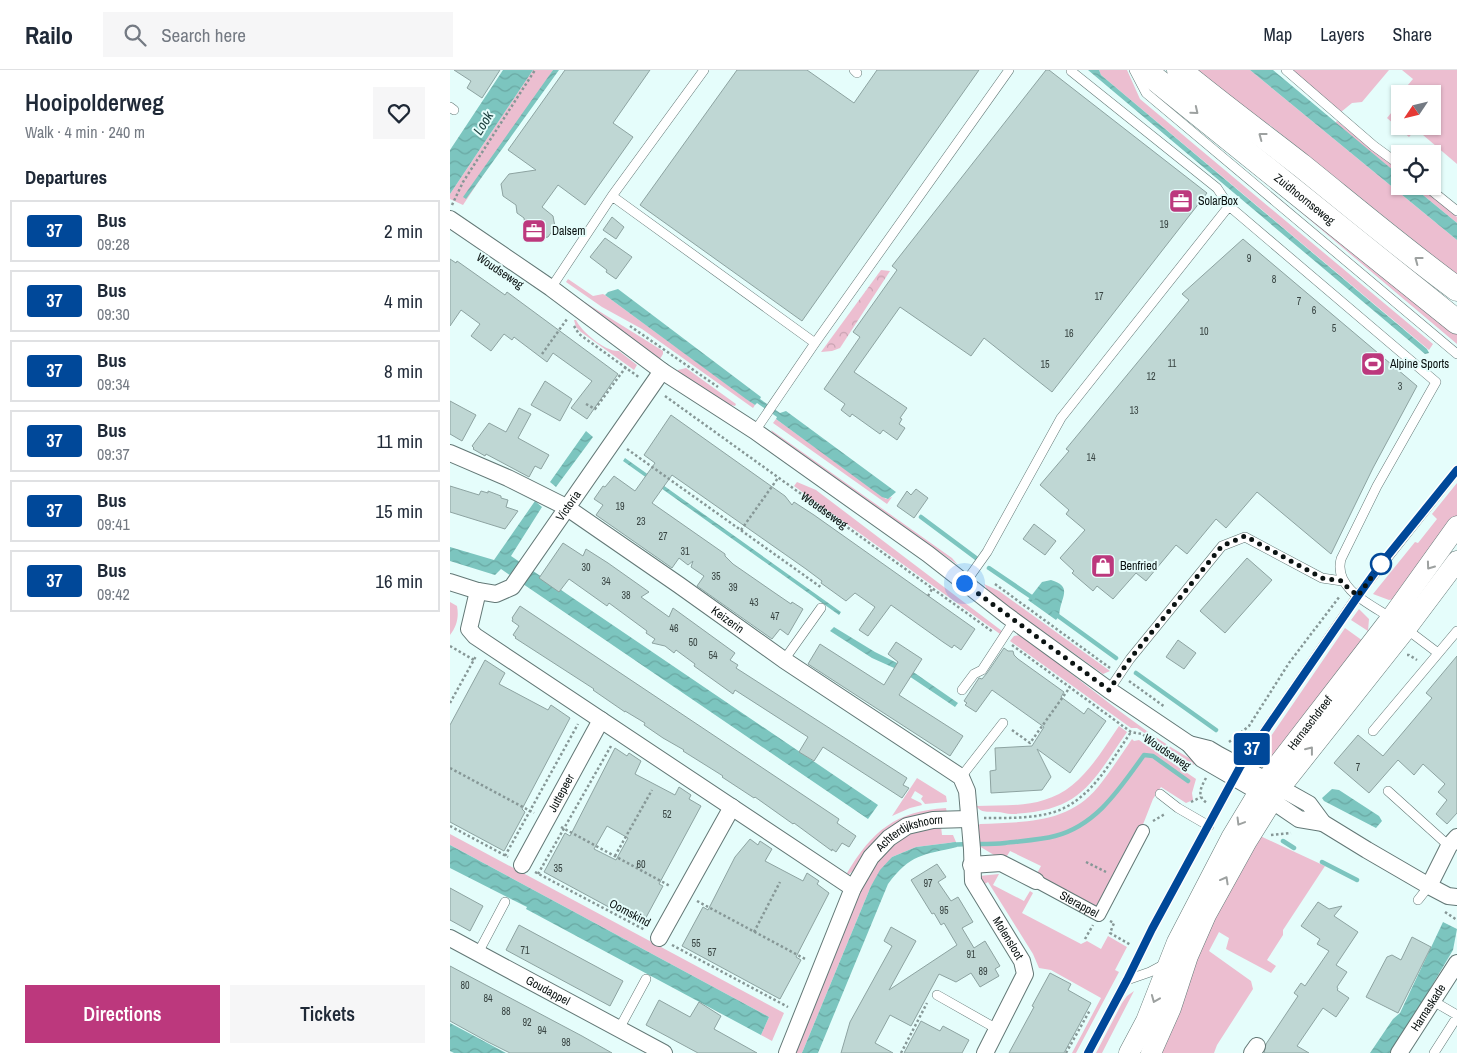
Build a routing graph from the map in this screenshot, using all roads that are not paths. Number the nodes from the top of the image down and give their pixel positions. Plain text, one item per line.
1 (704, 70) edge
2 (1009, 70) edge
3 (1071, 70) edge
4 (1179, 70) edge
5 (1286, 70) edge
6 (1145, 72) edge
7 (1163, 106) junction
8 (1391, 158) edge
9 (1437, 195) edge
10 (612, 196) junction
11 (1229, 206) junction
12 (1457, 211) edge
13 (451, 212) edge
14 (550, 288) junction
15 (1457, 289) edge
16 (1457, 322) edge
17 (815, 344) junction
18 (1457, 354) edge
19 (662, 371) junction
20 (755, 431) junction
21 (450, 453) edge
22 (1457, 470) edge
23 (566, 507) junction
24 (1457, 526) edge
25 (1457, 561) edge
26 (450, 582) edge
27 (964, 583) junction
28 (1345, 584) junction
29 (478, 592) junction
30 (1358, 596) junction
31 (821, 608) dead end
32 (1014, 621) junction
33 (1399, 624) junction
34 (1457, 631) edge
35 (1438, 653) junction
36 (784, 660) junction
37 (962, 690) dead end
38 (1109, 690) junction
39 (601, 720) junction
40 (1003, 723) road end
41 (1373, 731) dead end
42 (1237, 772) junction
43 (961, 777) junction
44 (1269, 790) junction
45 (1388, 791) dead end
46 (1160, 794) dead end
47 (732, 807) junction
48 (969, 825) junction
49 (1209, 826) junction
50 (1143, 831) dead end
51 (1453, 842) edge
52 (972, 857) junction
53 (522, 865) road end
54 (1036, 881) joint
55 (1429, 886) junction
56 (853, 888) junction
57 (1457, 897) edge
58 (1418, 900) dead end
59 (505, 902) dead end
60 (450, 938) edge
61 (659, 938) road end
62 (478, 953) junction
63 (1179, 959) junction
64 (1457, 963) edge
65 (646, 979) dead end
66 (1127, 980) junction
67 (937, 995) road end
68 (1433, 1001) junction
69 (1457, 1016) edge
70 (997, 1028) junction
71 (619, 1029) junction
72 (664, 1053) edge
73 (786, 1053) edge
74 (985, 1053) edge
75 (1088, 1053) edge
76 (1129, 1053) edge
77 (1151, 1053) edge
78 (1400, 1053) edge
79 (1434, 1053) edge

1 - 10 lane
2 - 17 lane
3 - 11 lane
15 -> 4 main road, Zuidhoornseweg
5 - 8 lane
6 - 7 lane
6 - 7 lane, Zuidhoornseweg
6 -> 16 main road, Zuidhoornseweg
7 - 18 lane, Zuidhoornseweg
9 - 12 lane
10 - 14 lane
10 - 17 lane
11 - 27 lane
11 - 28 lane
13 - 14 street, Woudseweg
14 - 19 street, Woudseweg
17 - 20 lane
19 - 20 street, Woudseweg
19 - 23 street, Victoria
20 - 27 street, Woudseweg
21 - 23 street, Keizerin
22 - 30 lane
23 - 29 street, Victoria
23 - 36 street, Keizerin
24 -> 33 street, Harnaschdreef
25 - 33 street, Harnaschdreef
26 - 29 street, Victoria
27 - 32 street, Woudseweg
28 - 30 lane
28 - 38 lane
29 - 39 street
30 - 33 lane
30 - 42 lane
31 - 36 lane
32 - 37 lane
32 - 38 street, Woudseweg
33 - 35 lane
33 - 44 street, Harnaschdreef
34 - 35 lane
35 - 41 lane
36 - 43 street, Keizerin
38 - 42 street, Woudseweg
39 - 47 street
39 - 53 street, Juttepeer
40 - 43 lane
42 - 44 street, Woudseweg
42 - 49 lane
43 - 48 street
44 - 55 street, Woudseweg
63 -> 44 street, Harnaschdreef
44 -> 63 street, Harnaschdreef
45 - 51 lane
46 - 49 lane
47 - 56 street
47 - 61 street
48 - 52 street, Molensloot
48 - 56 street, Achterdijkshoorn
49 - 66 lane
50 - 54 street, Sterappel
51 - 55 street
52 - 54 street, Sterappel
52 - 70 street, Molensloot
55 - 57 street, Woudseweg
55 - 58 lane
56 - 73 street, Achterdijkshoorn
59 - 62 lane
60 - 62 street, Goudappel
62 - 71 street, Goudappel
63 - 66 lane
63 -> 76 street, Harnaschdreef
63 - 77 street, Harnaschdreef
64 - 68 street, Harnaskade
65 - 71 lane
66 - 75 lane
67 - 70 lane
68 - 69 lane
68 - 78 street, Harnaskade
69 - 79 lane
70 - 74 street, Molensloot
71 - 72 street, Goudappel

